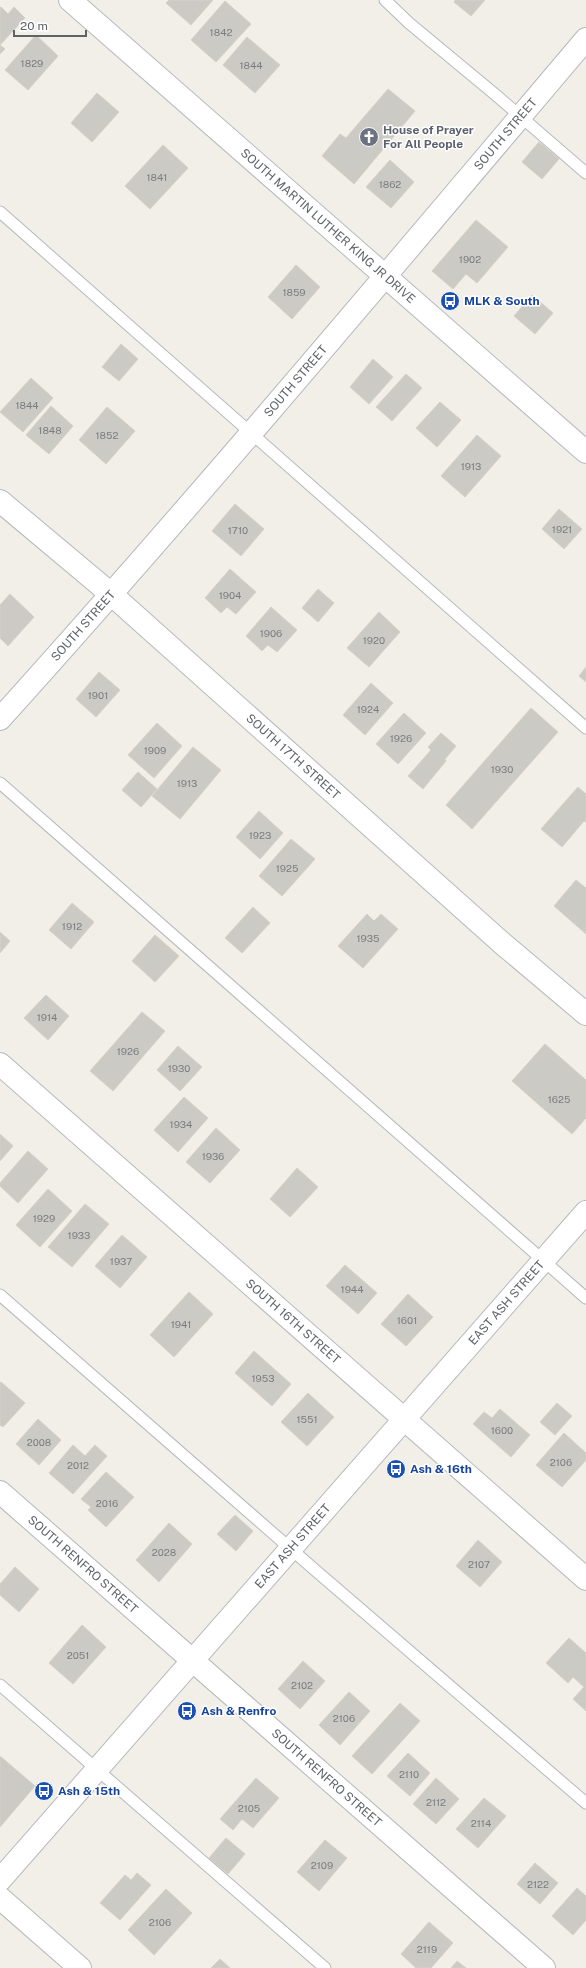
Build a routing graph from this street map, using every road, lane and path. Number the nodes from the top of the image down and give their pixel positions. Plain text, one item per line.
1 (70, 0) edge
2 (385, 0) edge
3 (586, 39) edge
4 (521, 116) junction
5 (586, 173) edge
6 (0, 212) edge
7 (386, 276) junction
8 (252, 433) junction
9 (586, 452) edge
10 (0, 501) edge
11 (111, 594) junction
12 (0, 720) edge
13 (586, 728) edge
14 (0, 783) edge
15 (586, 1014) edge
16 (0, 1064) edge
17 (586, 1212) edge
18 (544, 1260) junction
19 (0, 1295) edge
20 (586, 1298) edge
21 (405, 1418) junction
22 (0, 1492) edge
23 (291, 1548) junction
24 (586, 1579) edge
25 (193, 1661) junction
26 (0, 1685) edge
27 (97, 1770) junction
28 (586, 1803) edge
29 (0, 1880) edge
30 (0, 1898) edge
31 (80, 1968) edge
32 (325, 1968) edge
33 (544, 1968) edge

1 - 7 street, SOUTH MARTIN LUTHER KING JR DRIVE
2 - 4 lane
3 - 4 street, SOUTH STREET
4 - 5 lane
4 - 7 street, SOUTH STREET
6 - 8 lane
7 - 8 street, SOUTH STREET
7 - 9 street, SOUTH MARTIN LUTHER KING JR DRIVE
8 - 11 street, SOUTH STREET
8 - 13 lane
10 - 11 street, SOUTH 17TH STREET
11 - 12 street, SOUTH STREET
11 - 15 street, SOUTH 17TH STREET
14 - 18 lane
16 - 21 street, SOUTH 16TH STREET
17 - 18 street, EAST ASH STREET
18 - 20 lane
18 - 21 street, EAST ASH STREET
19 - 23 lane
21 - 23 street, EAST ASH STREET
21 - 24 street, SOUTH 16TH STREET
22 - 25 street, SOUTH RENFRO STREET
23 - 25 street, EAST ASH STREET
23 - 28 lane
25 - 27 street, EAST ASH STREET
25 - 33 street, SOUTH RENFRO STREET
26 - 27 lane
27 - 29 street, EAST ASH STREET
27 - 32 lane
30 - 31 street

